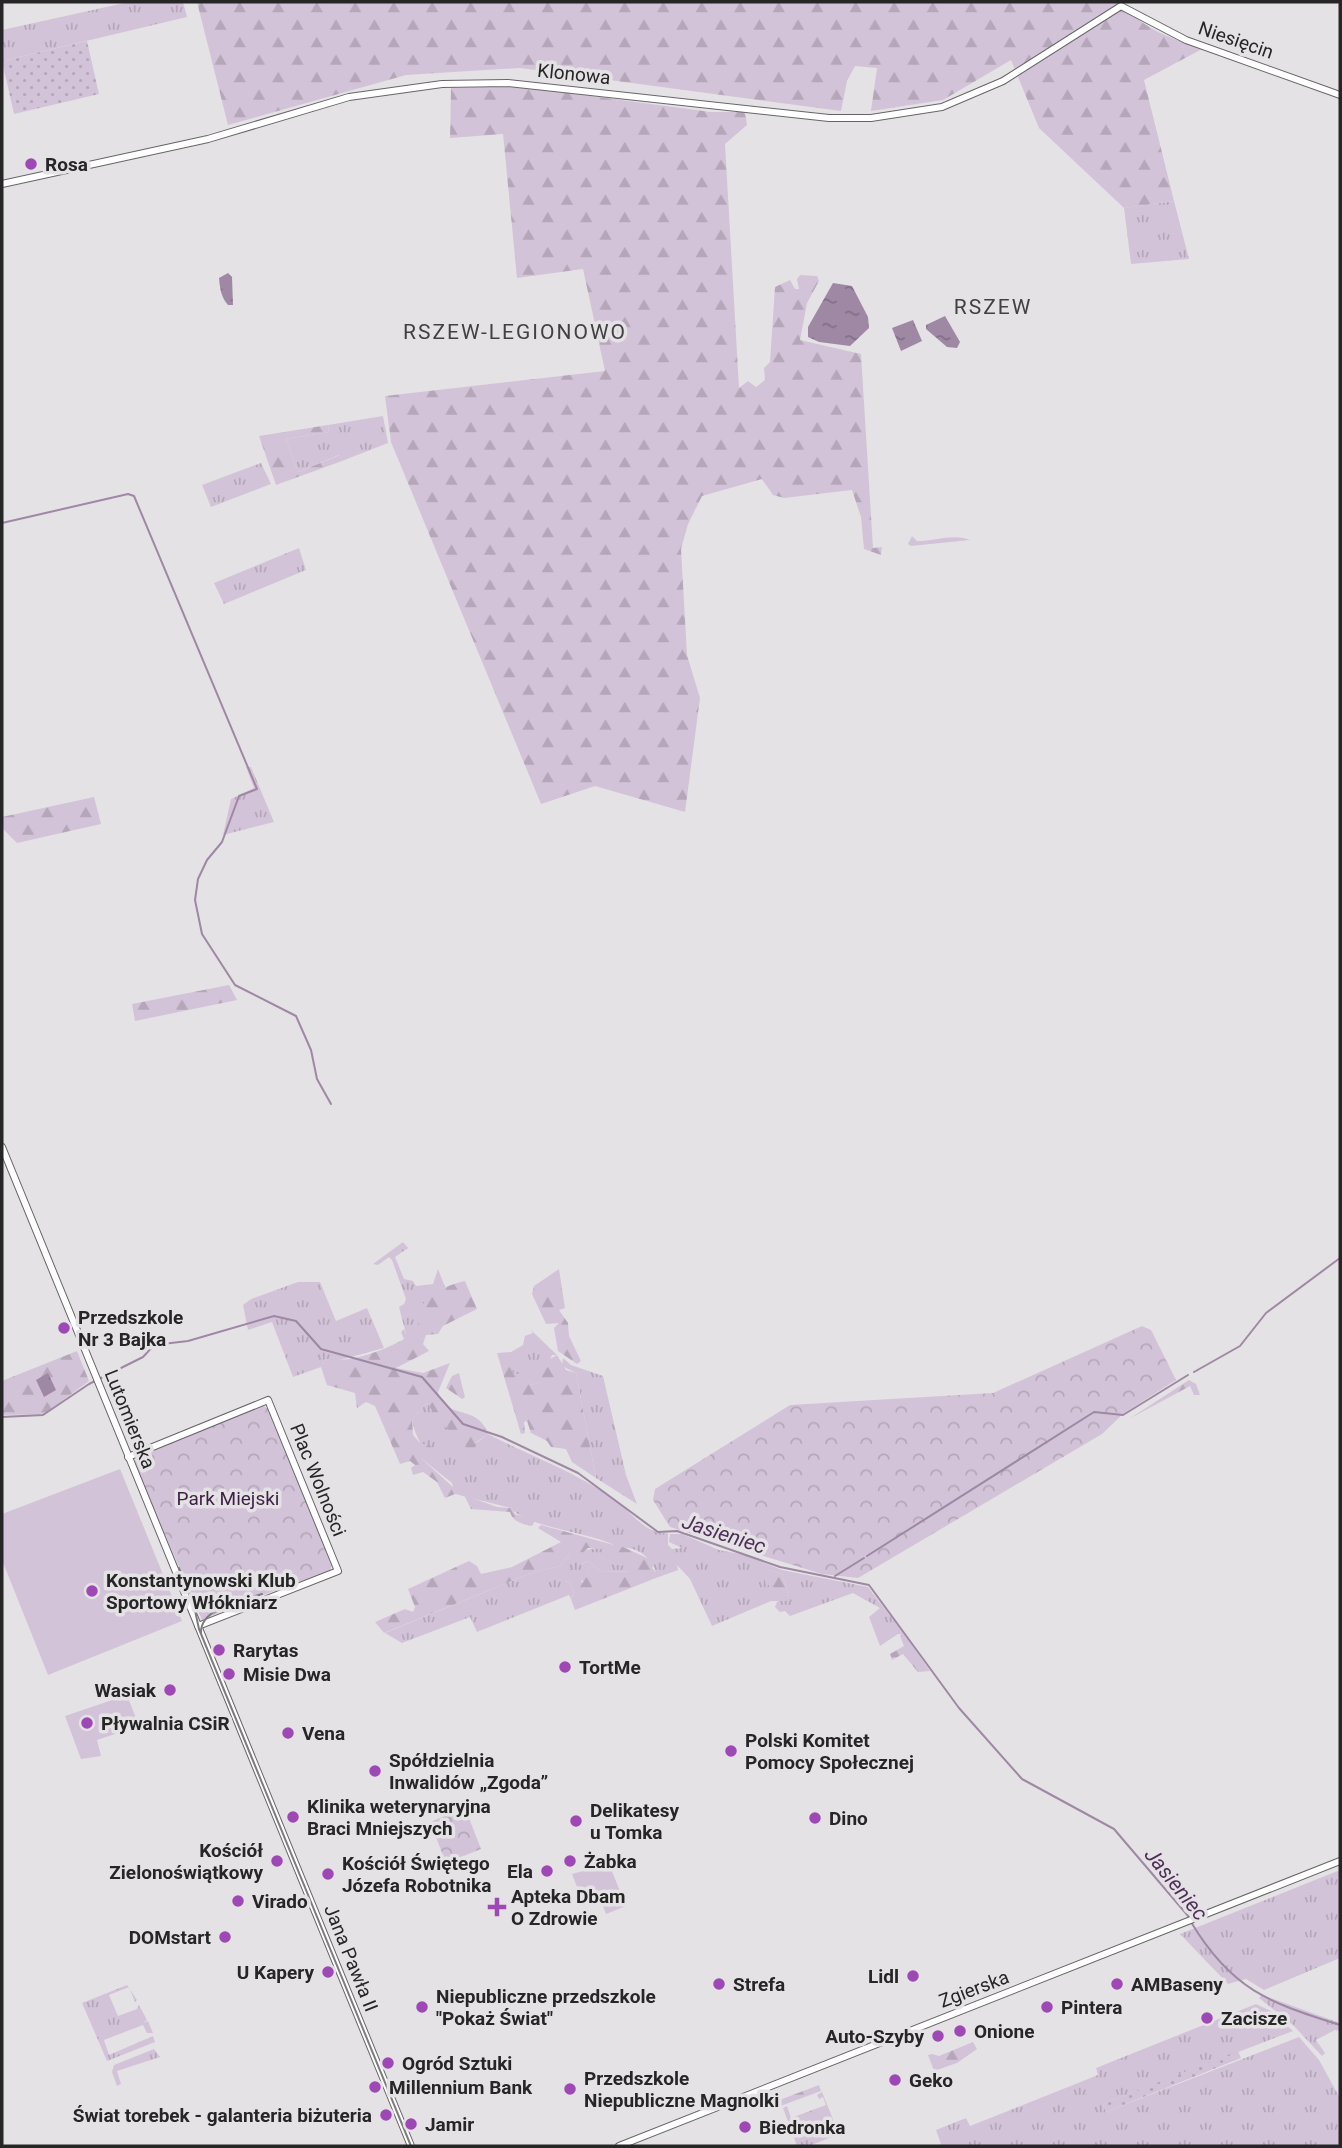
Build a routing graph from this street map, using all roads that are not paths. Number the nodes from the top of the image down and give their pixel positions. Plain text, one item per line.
1 (1125, 6) joint
2 (1340, 95) edge
3 (2, 184) edge
4 (2, 1146) edge
5 (128, 1457) junction
6 (198, 1626) junction
7 (1340, 1861) edge
8 (411, 2146) edge
9 (619, 2146) edge

1 - 2 street, Niesięcin
1 - 3 street, Klonowa
4 - 5 street, Lutomierska
5 - 6 street, Lutomierska
5 - 6 street, Plac Wolności
6 - 8 street, Jana Pawła II
7 - 9 street, Zgierska

